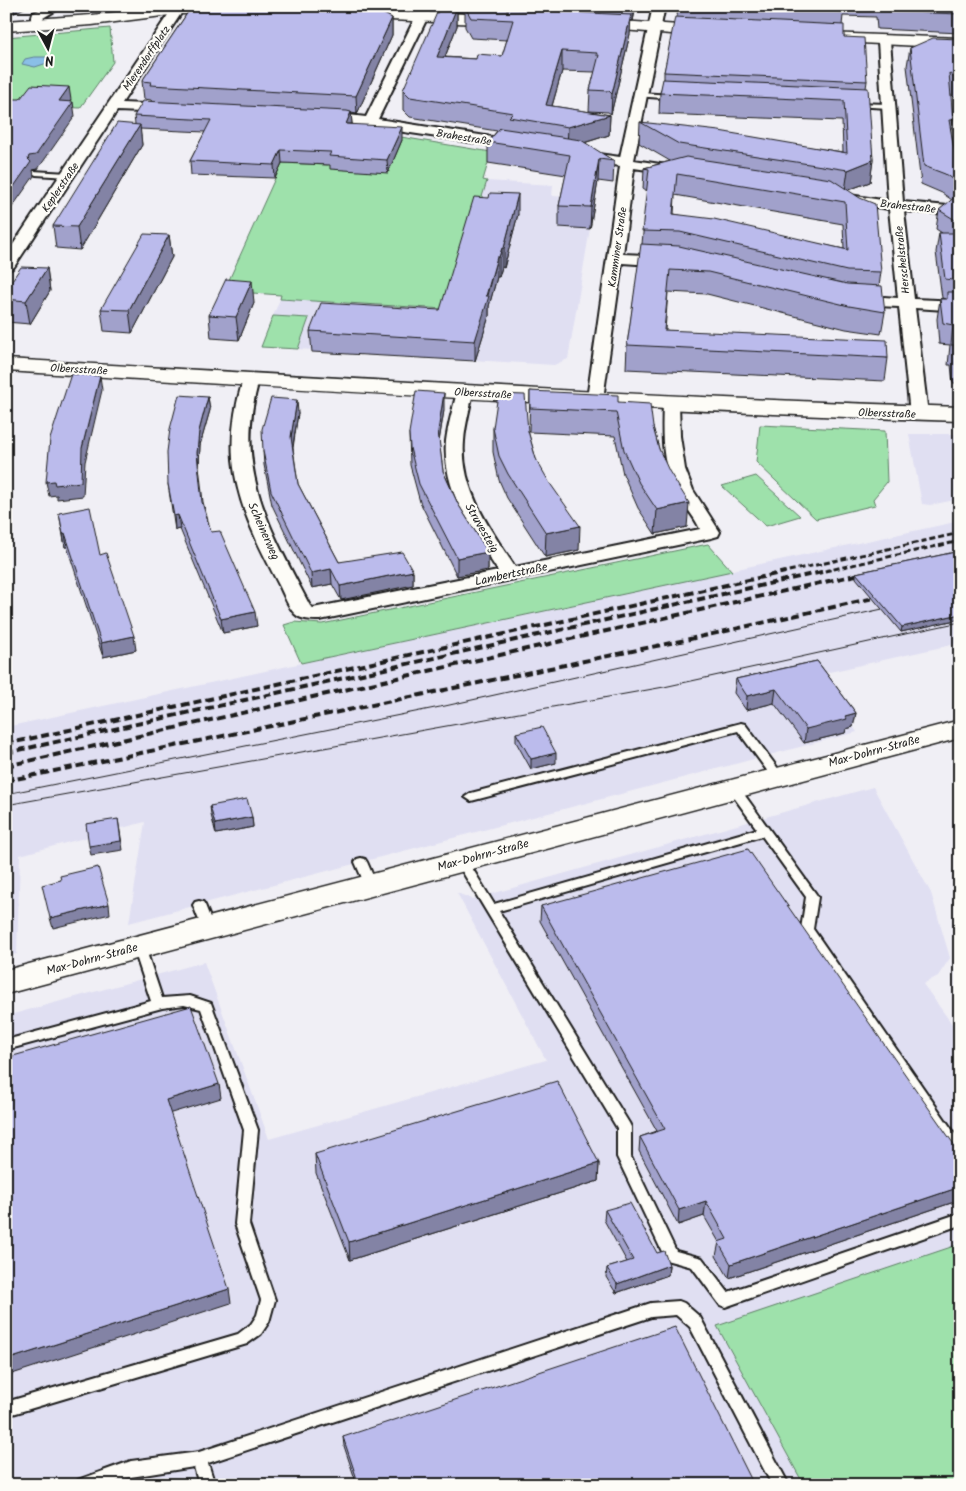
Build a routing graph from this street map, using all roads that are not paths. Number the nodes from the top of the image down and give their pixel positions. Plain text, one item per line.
1 (57, 6) edge
2 (659, 6) edge
3 (179, 8) edge
4 (244, 10) edge
5 (424, 12) edge
6 (337, 14) edge
7 (515, 21) edge
8 (36, 24) junction
9 (580, 24) edge
10 (6, 26) edge
11 (655, 29) junction
12 (727, 33) edge
13 (813, 37) edge
14 (884, 40) junction
15 (960, 43) edge
16 (638, 95) junction
17 (684, 97) edge
18 (845, 104) edge
19 (113, 106) junction
20 (889, 106) junction
21 (178, 110) edge
22 (309, 116) edge
23 (370, 122) junction
24 (527, 147) edge
25 (566, 153) edge
26 (626, 163) junction
27 (36, 173) edge
28 (692, 173) edge
29 (68, 175) junction
30 (832, 196) edge
31 (896, 206) junction
32 (960, 212) edge
33 (615, 258) junction
34 (678, 262) edge
35 (6, 267) edge
36 (836, 298) edge
37 (907, 304) junction
38 (960, 306) edge
39 (6, 366) edge
40 (251, 380) junction
41 (465, 392) junction
42 (595, 399) junction
43 (671, 402) junction
44 (919, 414) junction
45 (960, 414) edge
46 (510, 574) junction
47 (310, 614) joint
48 (960, 729) edge
49 (778, 777) junction
50 (734, 788) junction
51 (471, 797) dead end
52 (765, 832) junction
53 (462, 861) junction
54 (491, 909) junction
55 (139, 947) junction
56 (6, 982) edge
57 (158, 1004) junction
58 (6, 1045) edge
59 (960, 1153) edge
60 (960, 1219) edge
61 (6, 1409) edge
62 (199, 1459) junction
63 (84, 1485) edge
64 (207, 1485) edge
65 (781, 1485) edge

1 - 8 street
2 - 11 street, Kamminer Straße
3 - 4 street
3 - 8 street, Mierendorffplatz
3 - 19 street, Mierendorffplatz
5 - 6 street
5 - 7 street
5 - 23 street
8 - 10 street, Mierendorffplatz
9 - 11 street
11 - 12 street
11 - 16 street, Kamminer Straße
13 - 14 street
14 - 15 street
14 - 20 street, Herschelstraße
16 - 17 lane
16 - 26 street, Kamminer Straße
18 - 20 lane
19 - 21 street
19 - 29 street, Keplerstraße
20 - 31 street, Herschelstraße
22 - 23 street, Brahestraße
23 - 24 street, Brahestraße
25 - 26 street
26 - 28 street
26 - 33 street, Kamminer Straße
27 - 29 lane
29 - 35 street, Keplerstraße
30 - 31 street, Brahestraße
31 - 32 street, Brahestraße
31 - 37 street, Herschelstraße
33 - 34 street
33 - 42 street, Kamminer Straße
36 - 37 street
37 - 38 street
37 - 44 street, Herschelstraße
39 - 40 street, Olbersstraße
40 - 41 street, Olbersstraße
40 - 47 street, Scheinerweg
41 - 42 street, Olbersstraße
41 - 46 street, Struvesteig
42 - 43 street, Olbersstraße
43 - 44 street, Olbersstraße
43 - 46 street, Lambertstraße
44 - 45 street, Olbersstraße
46 - 47 street, Lambertstraße
48 - 49 street, Max-Dohrn-Straße
49 - 50 street, Max-Dohrn-Straße
49 - 51 lane
50 - 52 lane
50 - 53 street, Max-Dohrn-Straße
52 - 54 lane
52 - 59 lane
53 - 54 lane
53 - 55 street, Max-Dohrn-Straße
54 - 60 lane
55 - 56 street, Max-Dohrn-Straße
55 - 57 lane
57 - 58 lane
57 - 61 lane
62 - 63 lane
62 - 64 lane
62 - 65 lane

